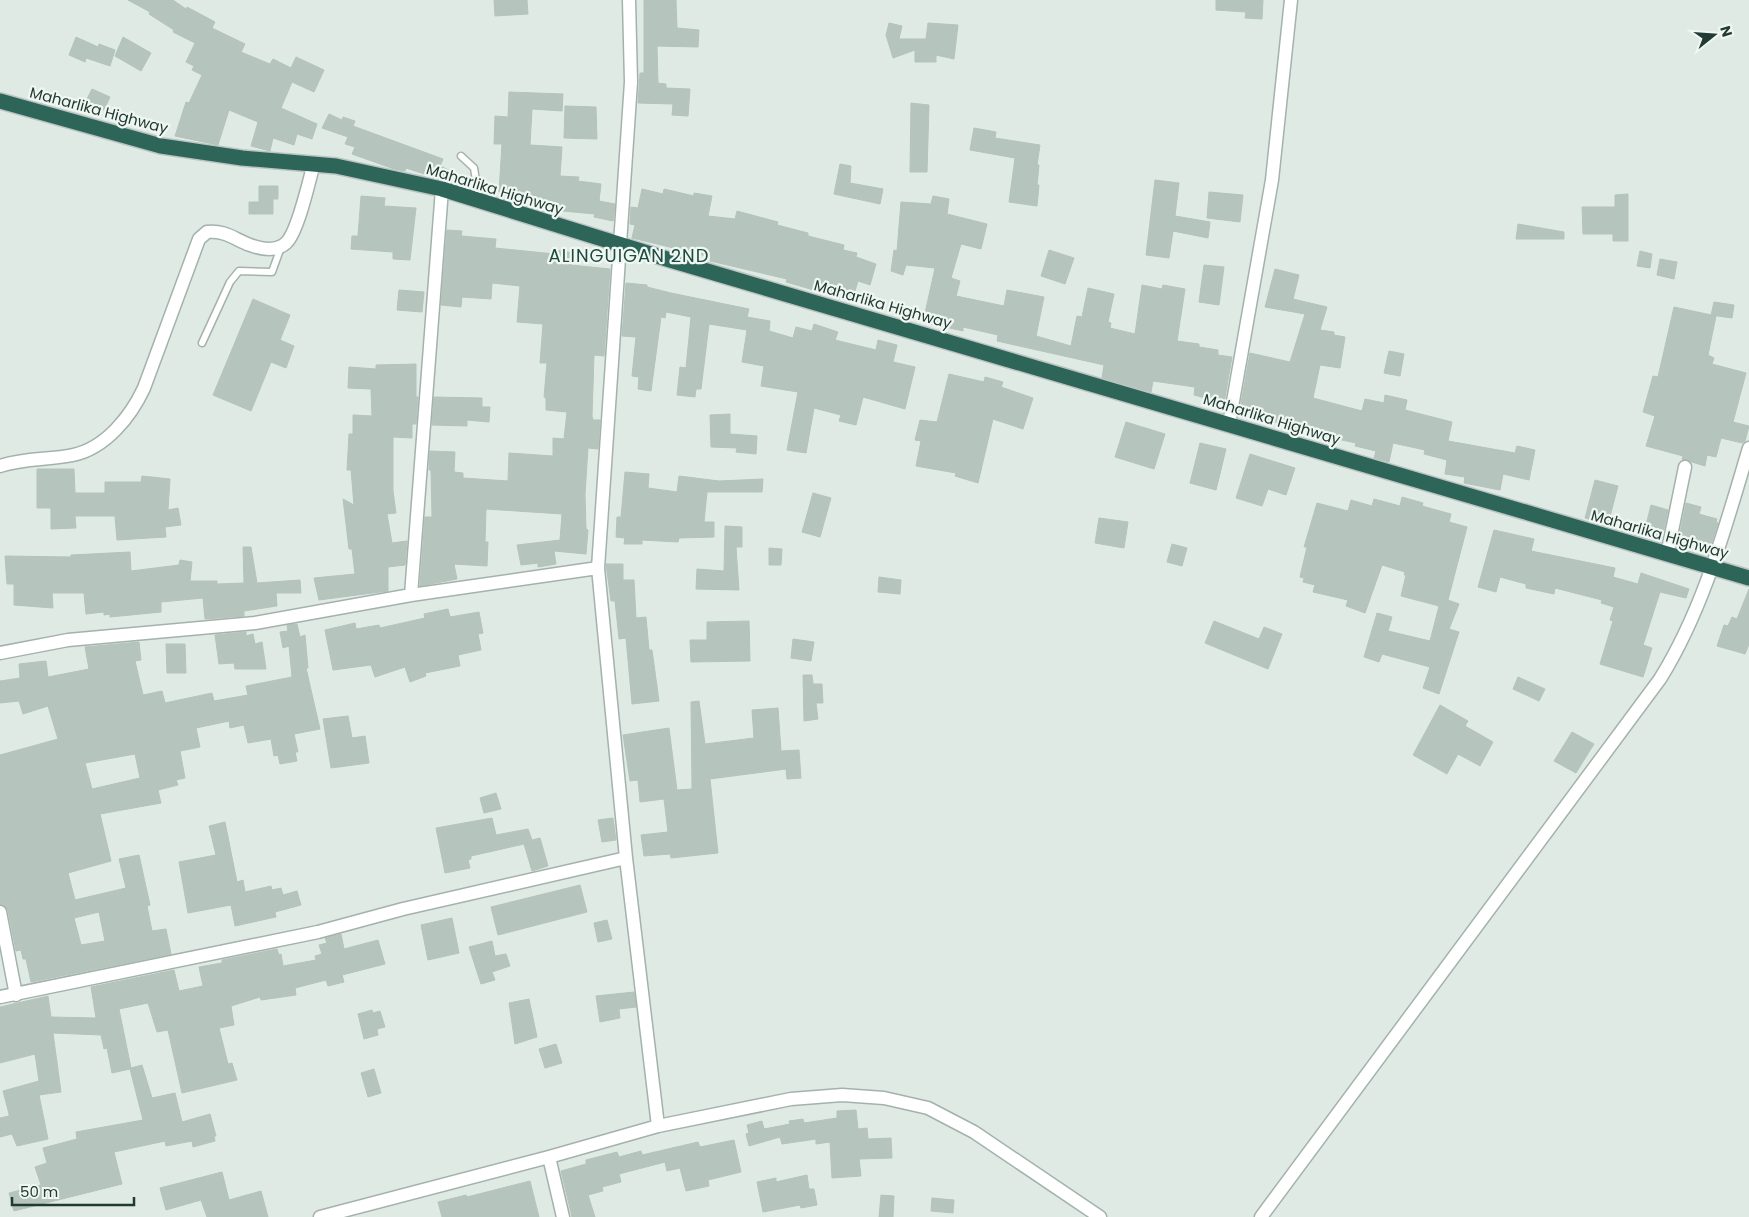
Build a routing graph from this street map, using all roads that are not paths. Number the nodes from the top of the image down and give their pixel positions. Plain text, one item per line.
1 (629, 0) edge
2 (1291, 0) edge
3 (0, 101) edge
4 (462, 156) dead end
5 (314, 164) junction
6 (442, 189) junction
7 (479, 201) junction
8 (621, 244) junction
9 (282, 246) junction
10 (202, 343) dead end
11 (1229, 424) junction
12 (1749, 448) edge
13 (0, 466) edge
14 (1685, 467) dead end
15 (1667, 555) junction
16 (1713, 567) junction
17 (598, 568) junction
18 (1749, 578) edge
19 (411, 595) junction
20 (0, 653) edge
21 (626, 858) junction
22 (0, 912) edge
23 (16, 994) junction
24 (0, 997) edge
25 (658, 1126) junction
26 (549, 1157) junction
27 (320, 1217) edge
28 (563, 1217) edge
29 (1100, 1217) edge
30 (1261, 1217) edge

1 - 8 street
2 - 11 street
3 - 5 highway, Maharlika Highway
4 - 7 lane
5 - 6 highway, Maharlika Highway
5 - 9 street
6 - 7 highway, Maharlika Highway
6 - 19 street
7 - 8 highway, Maharlika Highway
8 - 11 highway, Maharlika Highway
8 - 17 street
9 - 10 lane
9 - 13 street
11 - 15 highway, Maharlika Highway
12 - 16 street
14 - 15 street
15 - 16 highway, Maharlika Highway
16 - 18 highway, Maharlika Highway
16 - 30 street
17 - 19 street
17 - 21 street
19 - 20 street
21 - 23 street
21 - 25 street
22 - 23 street
23 - 24 street
25 - 26 street
25 - 29 street
26 - 27 street
26 - 28 street

